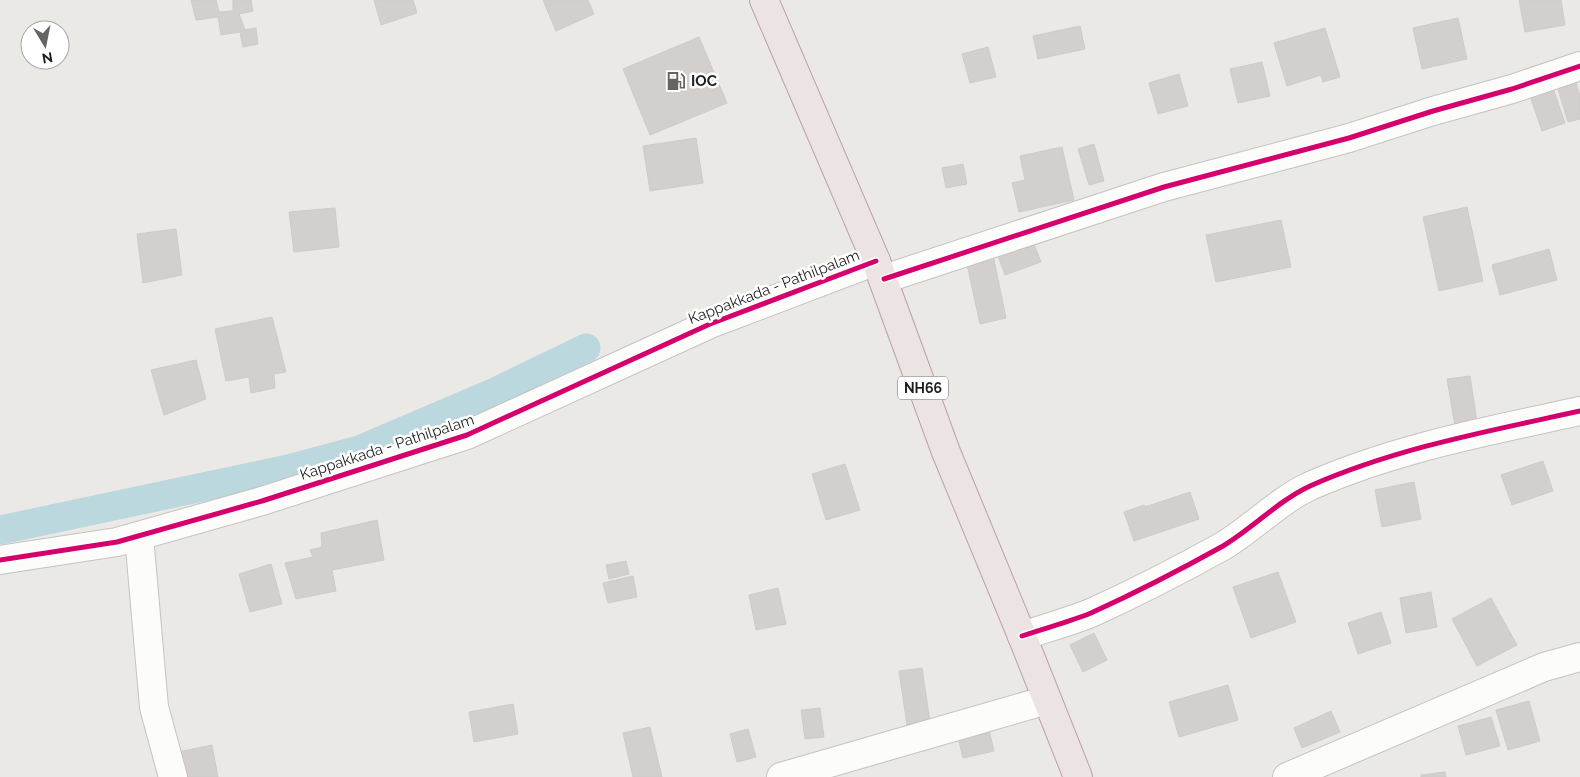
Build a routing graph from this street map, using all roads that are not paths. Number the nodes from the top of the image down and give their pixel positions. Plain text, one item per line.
1 (764, 0) edge
2 (1580, 66) edge
3 (880, 270) junction
4 (1580, 411) edge
5 (138, 536) junction
6 (0, 560) edge
7 (1022, 636) junction
8 (1580, 656) edge
9 (1046, 700) junction
10 (173, 777) edge
11 (781, 777) edge
12 (1078, 777) edge
13 (1286, 777) edge

1 - 3 highway, NH66
2 - 3 street, Kappakkada - Pathilpalam
3 - 5 street, Kappakkada - Pathilpalam
3 - 7 highway, NH66
4 - 7 street
5 - 6 street, Kappakkada - Pathilpalam
5 - 10 street
7 - 9 highway, NH66
8 - 13 street
9 - 11 street
9 - 12 highway, NH66

